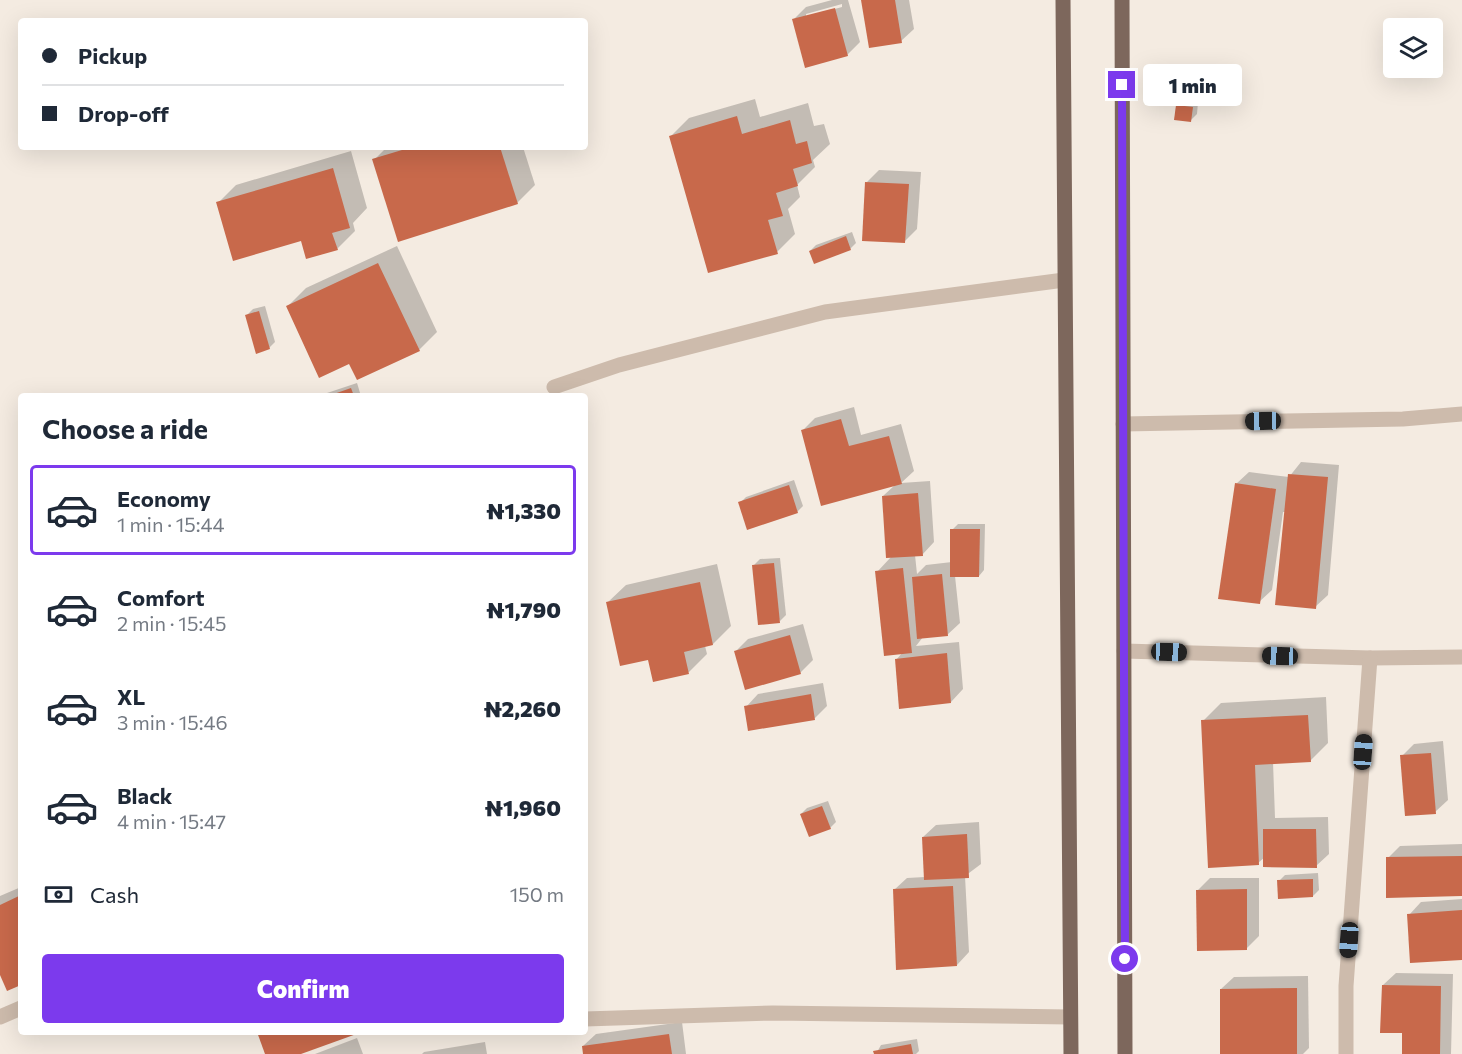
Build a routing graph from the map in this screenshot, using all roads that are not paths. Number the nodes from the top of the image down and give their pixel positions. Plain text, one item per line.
1 (1063, 0) edge
2 (1122, 0) edge
3 (1064, 280) junction
4 (554, 387) dead end
5 (1462, 414) edge
6 (1123, 424) junction
7 (1124, 651) junction
8 (1462, 657) edge
9 (1370, 658) junction
10 (18, 1009) edge
11 (0, 1017) edge
12 (1070, 1017) junction
13 (588, 1019) edge
14 (1071, 1054) edge
15 (1125, 1054) edge
16 (1346, 1054) edge

1 - 3 main road
2 - 6 main road
3 - 4 street
3 - 12 main road
5 - 6 street
6 - 7 main road
7 - 9 street
7 - 15 main road
8 - 9 street
9 - 16 street
10 - 11 street
12 - 13 street
12 - 14 main road

